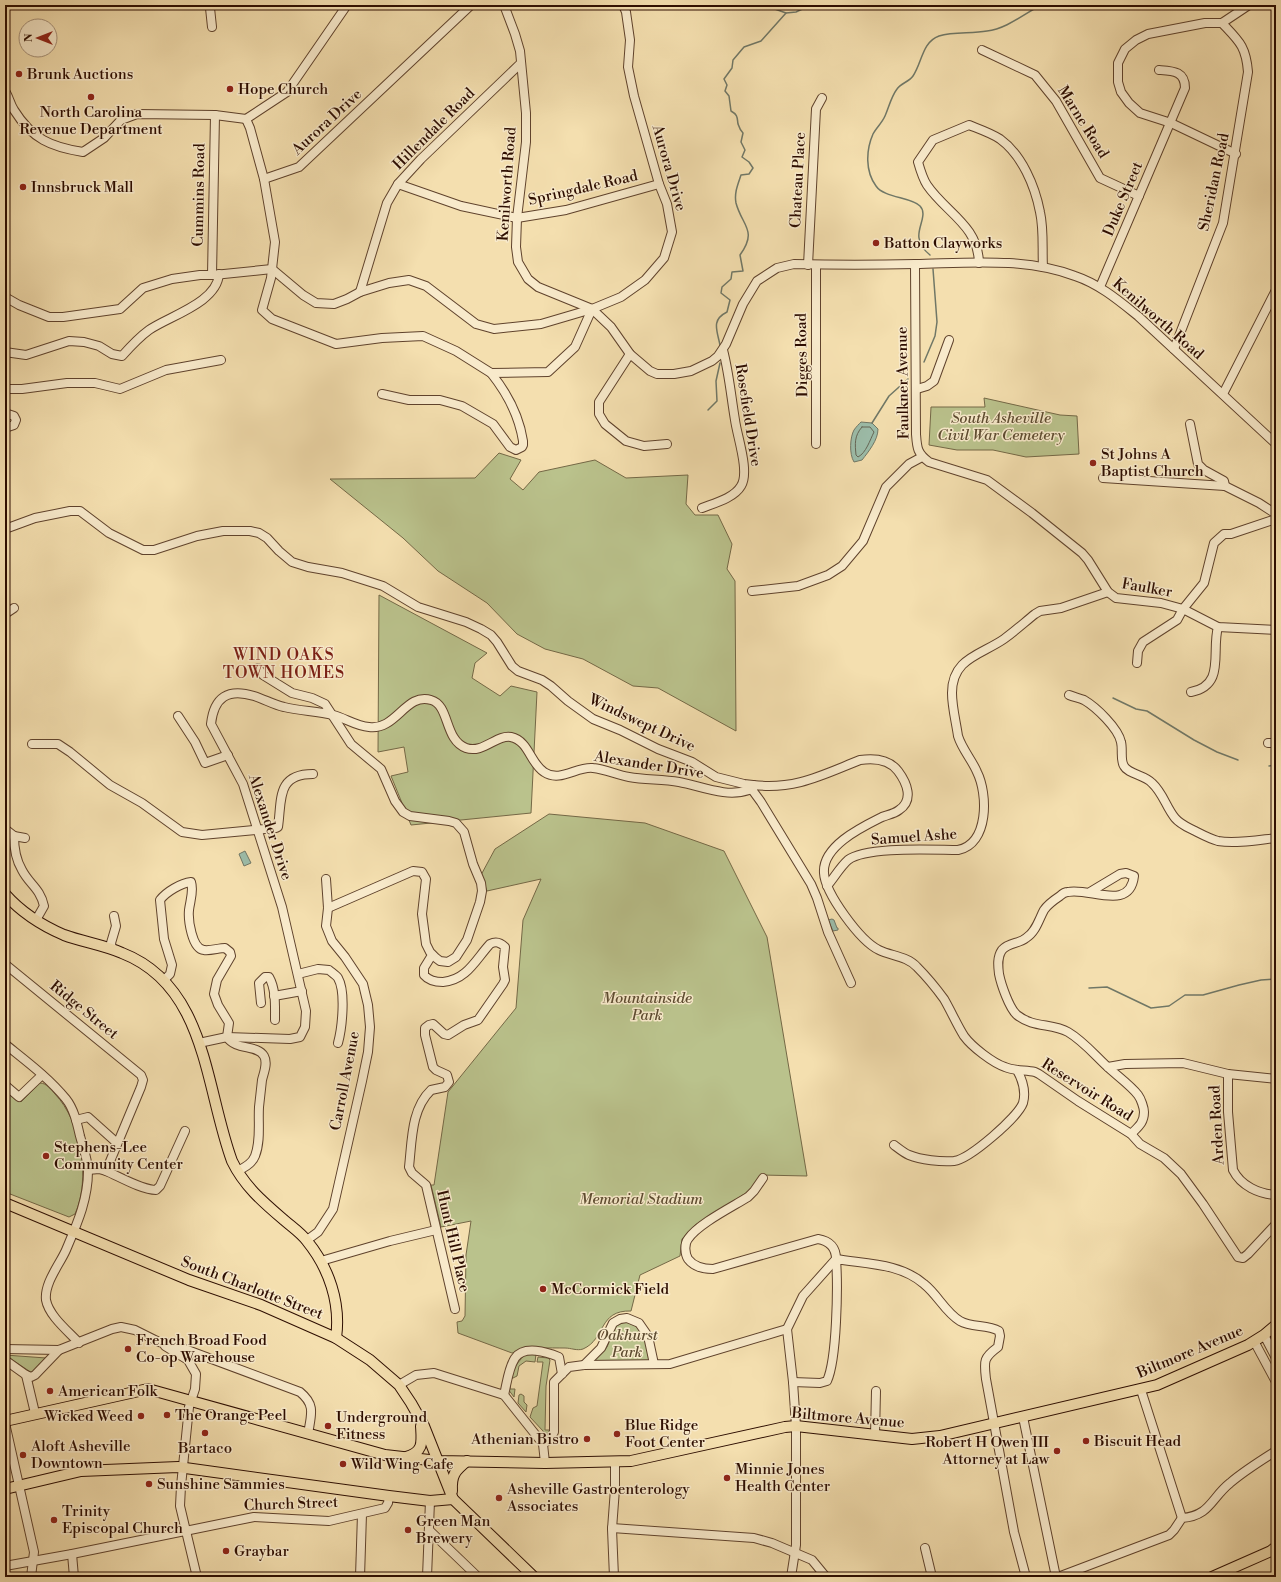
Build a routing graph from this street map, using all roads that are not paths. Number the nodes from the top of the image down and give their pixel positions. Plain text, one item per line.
1 (212, 5) edge
2 (347, 5) edge
3 (471, 5) edge
4 (504, 5) edge
5 (623, 5) edge
6 (1249, 5) edge
7 (1222, 22) junction
8 (212, 27) dead end
9 (982, 50) dead end
10 (520, 64) junction
11 (1159, 70) dead end
12 (5, 91) edge
13 (822, 98) dead end
14 (215, 115) junction
15 (246, 119) junction
16 (1171, 123) junction
17 (1236, 154) junction
18 (264, 179) junction
19 (398, 184) junction
20 (659, 184) junction
21 (1139, 196) junction
22 (517, 218) junction
23 (979, 263) junction
24 (915, 264) junction
25 (812, 265) junction
26 (1043, 267) junction
27 (272, 269) junction
28 (215, 275) junction
29 (1100, 287) junction
30 (1276, 290) edge
31 (360, 292) junction
32 (5, 297) edge
33 (592, 308) junction
34 (949, 340) dead end
35 (1174, 349) junction
36 (723, 350) junction
37 (5, 352) edge
38 (630, 354) junction
39 (220, 360) dead end
40 (491, 373) junction
41 (917, 388) junction
42 (5, 389) edge
43 (382, 394) dead end
44 (1223, 394) junction
45 (5, 413) edge
46 (1190, 424) dead end
47 (5, 428) edge
48 (667, 444) dead end
49 (816, 444) dead end
50 (1276, 444) edge
51 (922, 457) junction
52 (1103, 478) dead end
53 (1225, 486) junction
54 (702, 508) dead end
55 (1276, 514) edge
56 (1276, 519) edge
57 (5, 529) edge
58 (752, 591) dead end
59 (1108, 592) junction
60 (14, 608) dead end
61 (1183, 609) junction
62 (5, 614) edge
63 (1218, 627) junction
64 (1276, 630) edge
65 (1137, 664) dead end
66 (258, 668) dead end
67 (1191, 692) dead end
68 (1069, 695) dead end
69 (333, 715) junction
70 (178, 716) dead end
71 (32, 744) dead end
72 (228, 755) junction
73 (313, 774) dead end
74 (753, 785) junction
75 (5, 829) edge
76 (257, 830) junction
77 (14, 836) junction
78 (25, 838) dead end
79 (1276, 838) edge
80 (326, 879) dead end
81 (827, 886) junction
82 (1090, 892) junction
83 (5, 894) edge
84 (328, 908) junction
85 (114, 916) dead end
86 (36, 920) junction
87 (112, 949) junction
88 (432, 954) junction
89 (5, 964) edge
90 (1276, 965) edge
91 (1276, 970) edge
92 (298, 974) junction
93 (164, 980) junction
94 (851, 983) dead end
95 (302, 991) junction
96 (274, 996) junction
97 (261, 1003) dead end
98 (276, 1020) dead end
99 (227, 1037) junction
100 (199, 1043) junction
101 (338, 1043) dead end
102 (5, 1044) edge
103 (1108, 1067) junction
104 (1017, 1070) junction
105 (42, 1074) junction
106 (1228, 1074) junction
107 (1276, 1079) edge
108 (5, 1085) edge
109 (76, 1120) junction
110 (185, 1131) dead end
111 (1131, 1134) junction
112 (117, 1143) junction
113 (894, 1145) dead end
114 (88, 1170) junction
115 (106, 1171) junction
116 (237, 1171) junction
117 (763, 1178) dead end
118 (1276, 1195) edge
119 (5, 1202) edge
120 (1276, 1224) edge
121 (436, 1230) junction
122 (74, 1231) junction
123 (307, 1240) junction
124 (836, 1259) junction
125 (321, 1261) junction
126 (455, 1310) dead end
127 (1276, 1325) edge
128 (787, 1329) junction
129 (1264, 1335) junction
130 (336, 1338) junction
131 (1254, 1341) junction
132 (159, 1342) junction
133 (79, 1343) junction
134 (5, 1350) edge
135 (59, 1350) junction
136 (1276, 1358) edge
137 (5, 1360) edge
138 (654, 1364) junction
139 (584, 1365) junction
140 (562, 1374) junction
141 (26, 1376) junction
142 (793, 1382) junction
143 (1276, 1382) edge
144 (398, 1385) junction
145 (1141, 1390) junction
146 (876, 1391) dead end
147 (504, 1395) junction
148 (192, 1400) junction
149 (35, 1413) junction
150 (1023, 1417) junction
151 (421, 1420) junction
152 (5, 1422) edge
153 (994, 1423) junction
154 (796, 1426) junction
155 (308, 1434) junction
156 (875, 1435) junction
157 (543, 1444) junction
158 (1276, 1451) edge
159 (404, 1458) junction
160 (438, 1461) junction
161 (467, 1462) junction
162 (615, 1462) junction
163 (545, 1463) junction
164 (183, 1468) junction
165 (20, 1485) junction
166 (5, 1489) edge
167 (389, 1496) junction
168 (453, 1499) junction
169 (430, 1500) junction
170 (362, 1514) junction
171 (1182, 1518) junction
172 (612, 1528) junction
173 (186, 1530) junction
174 (429, 1530) junction
175 (1276, 1547) edge
176 (925, 1548) dead end
177 (795, 1552) junction
178 (72, 1554) junction
179 (32, 1560) junction
180 (5, 1566) edge
181 (1226, 1574) edge
182 (31, 1577) edge
183 (74, 1577) edge
184 (197, 1577) edge
185 (360, 1577) edge
186 (427, 1577) edge
187 (478, 1577) edge
188 (534, 1577) edge
189 (614, 1577) edge
190 (791, 1577) edge
191 (826, 1577) edge
192 (932, 1577) edge
193 (1026, 1577) edge
194 (1057, 1577) edge
195 (1212, 1577) edge

1 - 8 street
2 - 15 street
3 - 18 street, Aurora Drive
4 - 10 street, Kenilworth Road
5 - 20 street, Aurora Drive
6 - 7 street
7 - 16 street
7 - 17 street, Sheridan Road
9 - 21 street, Marne Road
10 - 19 street, Hillendale Road
10 - 22 street, Kenilworth Road
11 - 16 street, Duke Street
12 - 14 street
13 - 25 street, Chateau Place
14 - 15 street
14 - 28 street, Cummins Road
15 - 18 street
16 - 17 street
16 - 21 street, Duke Street
17 - 35 street, Sheridan Road
18 - 27 street
19 - 22 street, Springdale Road
19 - 31 street, Hillendale Road
20 - 22 street, Springdale Road
20 - 33 street, Aurora Drive
21 - 29 street, Duke Street
22 - 33 street, Kenilworth Road
23 - 24 street, Kenilworth Road
23 - 26 street, Kenilworth Road
23 - 26 street
24 - 25 street, Kenilworth Road
24 - 41 street, Faulkner Avenue
25 - 36 street, Kenilworth Road
25 - 49 street, Digges Road
26 - 29 street, Kenilworth Road
27 - 28 street
27 - 31 street, Aurora Drive
27 - 40 street
28 - 32 street
28 - 37 street
29 - 35 street, Kenilworth Road
30 - 44 street
31 - 33 street, Aurora Drive
33 - 38 street, Kenilworth Road
33 - 40 street
34 - 41 street
35 - 44 street, Kenilworth Road
36 - 38 street, Kenilworth Road
36 - 54 street, Rosefield Drive
38 - 48 street
39 - 42 street
40 - 43 street
41 - 51 street, Faulkner Avenue
44 - 50 street, Kenilworth Road
45 - 47 street
46 - 53 street
51 - 58 street
51 - 59 street, Faulkner Avenue
52 - 53 street
53 - 55 street
56 - 61 street
57 - 74 street, Windswept Drive
59 - 61 street, Faulker
59 - 81 street, Samuel Ashe
60 - 62 street
61 - 63 street, Faulker
61 - 65 street
63 - 64 street
63 - 67 street
66 - 69 street
68 - 79 street
69 - 72 street, Alexander Drive
69 - 74 street, Alexander Drive
69 - 88 street
70 - 72 street
71 - 76 street
72 - 76 street, Alexander Drive
73 - 76 street
74 - 81 street, Reservoir Road
74 - 94 street
75 - 77 street
76 - 92 street, Alexander Drive
77 - 78 street
77 - 86 street
80 - 84 street, Carroll Avenue
81 - 104 street, Reservoir Road
82 - 82 street
82 - 103 street
83 - 86 main road
84 - 88 street
84 - 123 street, Carroll Avenue
85 - 87 street
86 - 87 main road
87 - 93 main road
88 - 121 street, Hunt Hill Place
89 - 112 street, Ridge Street
90 - 91 street
92 - 95 street, Alexander Drive
92 - 101 street
93 - 99 street
93 - 100 main road
95 - 96 street
95 - 99 street, Alexander Drive
96 - 97 street
96 - 98 street
99 - 100 street, Alexander Drive
99 - 116 street
100 - 116 main road
102 - 105 street
103 - 106 street
103 - 111 street
104 - 111 street, Reservoir Road
104 - 113 street
105 - 108 street
105 - 109 street
106 - 107 street
106 - 118 street, Arden Road
109 - 112 street
109 - 114 street
110 - 115 street
111 - 120 street, Reservoir Road
112 - 115 street
114 - 115 street
114 - 122 street
116 - 123 main road
117 - 124 street
119 - 122 main road, South Charlotte Street
121 - 125 street
121 - 126 street, Hunt Hill Place
122 - 130 main road, South Charlotte Street
122 - 133 street
123 - 125 main road
124 - 128 street
124 - 142 street
124 - 153 street
125 - 130 main road
127 - 129 main road, Biltmore Avenue
128 - 138 street
128 - 142 street
129 - 131 main road, Biltmore Avenue
129 - 136 street
130 - 144 main road, South Charlotte Street
131 - 143 street
131 - 145 main road, Biltmore Avenue
132 - 133 street
132 - 148 street
132 - 155 street
133 - 135 street
134 - 135 street
135 - 141 street
137 - 141 street
138 - 139 street
138 - 139 street
139 - 140 street
140 - 147 street
140 - 157 street
141 - 149 street
142 - 154 street
144 - 147 street
144 - 151 main road, South Charlotte Street
145 - 150 main road, Biltmore Avenue
145 - 171 street
146 - 156 street
147 - 157 street
148 - 149 main road, Biltmore Avenue
148 - 155 main road, Biltmore Avenue
148 - 164 street
149 - 152 main road, Biltmore Avenue
150 - 153 main road, Biltmore Avenue
150 - 194 street
151 - 159 main road
151 - 160 main road, South Charlotte Street
152 - 165 street
153 - 156 main road, Biltmore Avenue
153 - 193 street
154 - 156 main road, Biltmore Avenue
154 - 162 main road, Biltmore Avenue
154 - 177 street
155 - 159 main road, Biltmore Avenue
157 - 163 street
158 - 171 street
159 - 160 main road, Biltmore Avenue
160 - 161 main road, Biltmore Avenue
160 - 168 main road, South Charlotte Street
161 - 163 main road, Biltmore Avenue
161 - 168 main road
162 - 163 main road, Biltmore Avenue
162 - 172 street
164 - 165 main road
164 - 167 main road
164 - 173 street
165 - 166 main road
165 - 179 street
167 - 169 main road
167 - 170 street, Church Street
168 - 169 main road
168 - 188 main road
169 - 174 street
170 - 173 street, Church Street
170 - 185 street
171 - 194 street
172 - 177 street
172 - 189 street
173 - 178 street, Church Street
173 - 184 street
174 - 186 street
174 - 187 street
175 - 181 main road
176 - 192 street
177 - 190 street
177 - 191 street
178 - 179 street, Church Street
178 - 183 street
179 - 180 street, Church Street
179 - 182 street
181 - 195 main road

